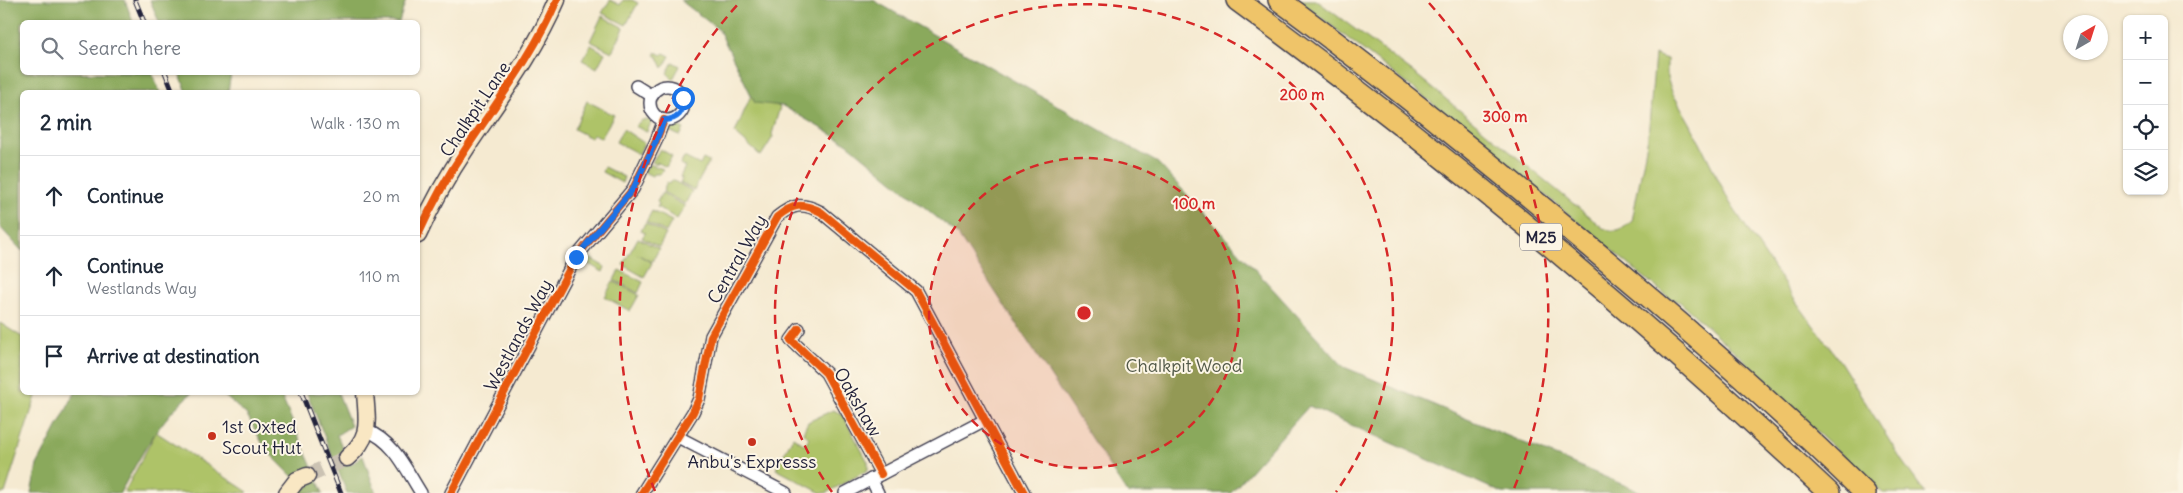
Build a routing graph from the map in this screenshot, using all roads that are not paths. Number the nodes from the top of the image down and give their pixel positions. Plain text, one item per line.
1 (557, 0) edge
2 (1237, 0) edge
3 (1279, 0) edge
4 (636, 86) dead end
5 (652, 96) junction
6 (664, 120) junction
7 (421, 216) edge
8 (799, 329) dead end
9 (365, 395) edge
10 (985, 420) junction
11 (366, 430) junction
12 (678, 437) junction
13 (346, 458) tunnel mouth
14 (307, 476) tunnel mouth
15 (876, 477) junction
16 (769, 489) edge
17 (287, 493) edge
18 (421, 493) edge
19 (451, 493) edge
20 (642, 493) edge
21 (786, 493) edge
22 (845, 493) edge
23 (878, 493) edge
24 (1024, 493) edge
25 (1829, 493) edge
26 (1865, 493) edge

1 - 7 street, Chalkpit Lane
2 - 25 highway, M25
3 - 26 highway, M25
4 - 5 street
5 - 6 street
5 - 6 street
6 - 19 street, Westlands Way
8 - 15 street, Oakshaw
9 - 11 street
10 - 12 street, Central Way
10 - 15 street
10 - 24 street, Central Way
11 - 13 street
11 - 18 street
12 - 16 street
12 - 20 street, Central Way
14 - 17 street
15 - 22 street
15 - 23 street
16 - 21 street

